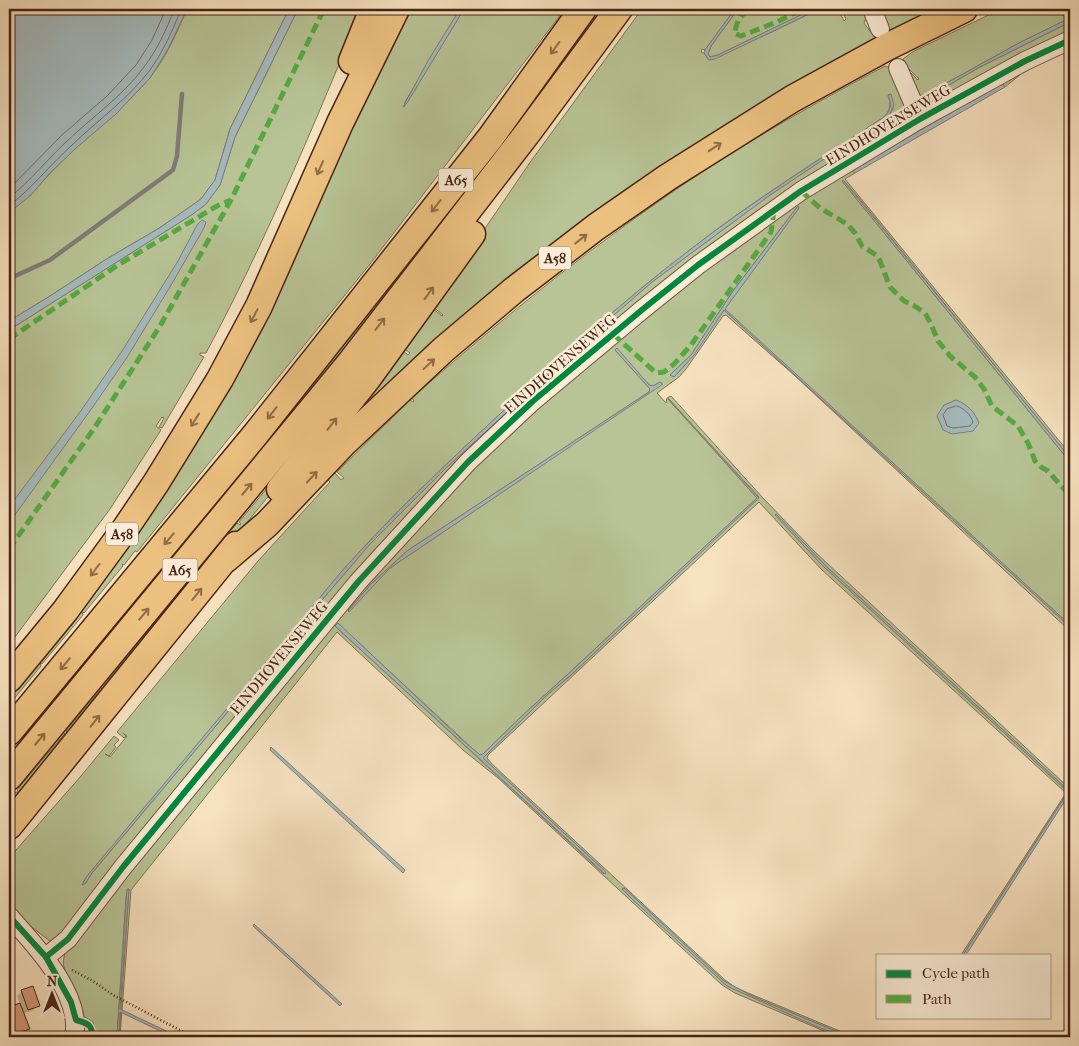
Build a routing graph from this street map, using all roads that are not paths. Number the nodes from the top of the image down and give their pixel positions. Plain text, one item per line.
1 (373, 9) edge
2 (396, 9) edge
3 (583, 9) edge
4 (619, 9) edge
5 (872, 9) edge
6 (964, 9) edge
7 (880, 29) dead end
8 (1070, 40) edge
9 (898, 68) dead end
10 (920, 119) junction
11 (340, 123) junction
12 (529, 131) junction
13 (226, 559) junction
14 (9, 679) edge
15 (9, 732) edge
16 (9, 777) edge
17 (9, 826) edge
18 (9, 916) edge
19 (46, 957) junction
20 (74, 1037) edge

1 - 11 highway
2 - 11 highway, A58
3 -> 15 highway, A65
4 - 12 highway, A65
5 - 7 street
13 -> 6 highway, A58
8 - 10 street, EINDHOVENSEWEG
9 - 10 street
10 - 19 street, EINDHOVENSEWEG
11 -> 14 highway, A58
13 -> 12 highway, A58
16 -> 12 highway, A65
17 -> 13 highway, A58
18 - 19 street
19 - 20 street

